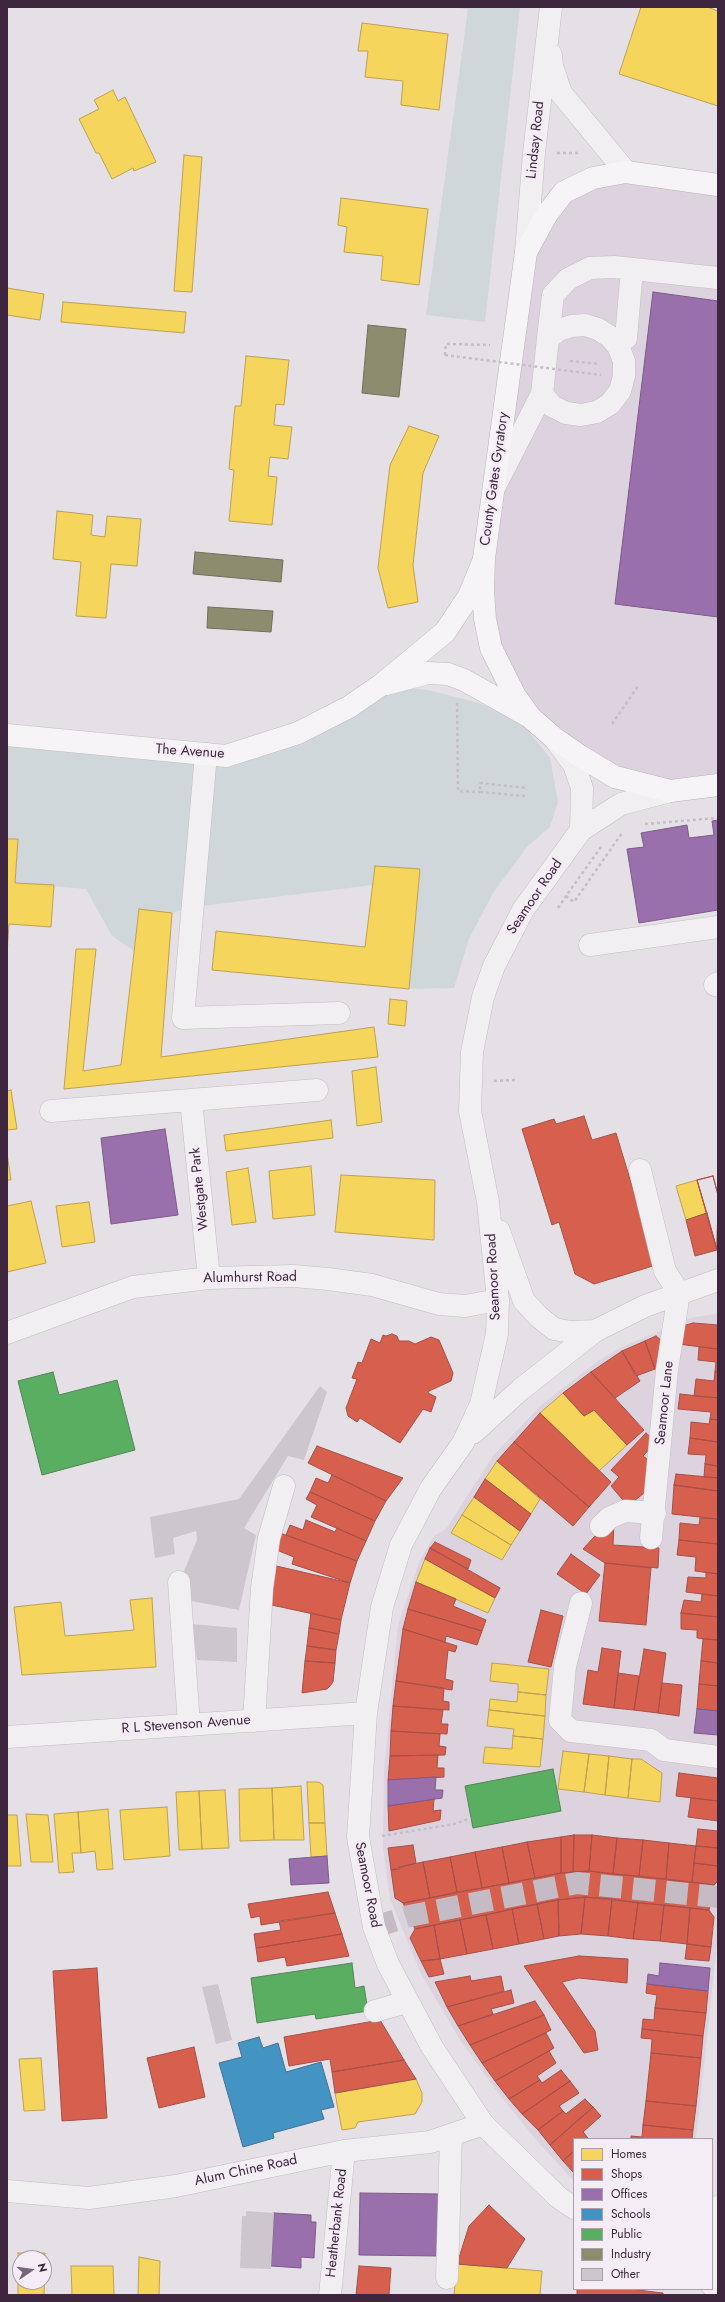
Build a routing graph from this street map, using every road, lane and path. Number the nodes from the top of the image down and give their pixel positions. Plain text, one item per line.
1 (550, 17) edge
2 (595, 135) junction
3 (534, 153) junction
4 (626, 172) junction
5 (718, 185) edge
6 (526, 252) junction
7 (632, 269) junction
8 (718, 278) edge
9 (626, 338) dead end
10 (512, 346) junction
11 (547, 348) junction
12 (542, 394) junction
13 (494, 489) junction
14 (484, 558) junction
15 (457, 677) junction
16 (381, 685) junction
17 (638, 686) dead end
18 (530, 717) junction
19 (612, 724) dead end
20 (7, 735) edge
21 (554, 738) junction
22 (206, 754) junction
23 (718, 785) edge
24 (526, 788) dead end
25 (670, 791) junction
26 (480, 792) junction
27 (525, 796) dead end
28 (718, 818) edge
29 (643, 824) dead end
30 (621, 827) dead end
31 (581, 830) junction
32 (602, 845) dead end
33 (566, 896) junction
34 (558, 908) dead end
35 (718, 927) edge
36 (590, 945) dead end
37 (339, 1013) dead end
38 (317, 1090) dead end
39 (191, 1100) junction
40 (51, 1111) dead end
41 (640, 1170) dead end
42 (488, 1202) junction
43 (209, 1278) junction
44 (718, 1280) edge
45 (679, 1293) junction
46 (498, 1300) junction
47 (595, 1331) junction
48 (7, 1333) edge
49 (463, 1443) junction
50 (284, 1486) dead end
51 (655, 1513) junction
52 (601, 1526) dead end
53 (651, 1538) dead end
54 (180, 1582) dead end
55 (581, 1603) dead end
56 (366, 1713) junction
57 (254, 1721) junction
58 (189, 1725) junction
59 (7, 1737) edge
60 (718, 1757) edge
61 (471, 1818) dead end
62 (358, 1837) junction
63 (407, 2002) junction
64 (375, 2011) dead end
65 (483, 2124) junction
66 (451, 2135) junction
67 (344, 2151) junction
68 (7, 2191) edge
69 (573, 2207) edge
70 (718, 2227) edge
71 (713, 2275) edge
72 (447, 2278) dead end
73 (330, 2295) edge

1 - 2 street, Lindsay Road
1 - 3 street, Lindsay Road
2 - 3 path
2 - 4 street, Lindsay Road
3 - 6 street, Lindsay Road
4 - 5 main road, County Gates Gyratory
4 - 6 main road, County Gates Gyratory
6 - 10 main road, County Gates Gyratory
7 - 8 street
7 - 9 street
7 - 11 street
10 - 11 path, bridge
10 - 13 main road, County Gates Gyratory
11 - 12 street
11 - 12 street
12 - 13 street
13 - 14 main road, County Gates Gyratory
14 - 16 main road, The Avenue
14 - 18 main road, County Gates Gyratory
15 - 16 main road, The Avenue
15 - 18 main road, The Avenue
15 - 26 path
16 - 22 main road, The Avenue
17 - 19 path
18 - 21 main road, County Gates Gyratory
20 - 22 main road, The Avenue
21 - 25 main road, County Gates Gyratory
21 - 31 street
22 - 37 street
23 - 25 main road, County Gates Gyratory
24 - 26 path
25 - 31 street, Seamoor Road
26 - 27 path
28 - 29 path
30 - 33 path
31 - 42 street, Seamoor Road
32 - 33 path
33 - 34 path
35 - 36 street
38 - 39 street
39 - 40 street
39 - 43 street, Westgate Park
41 - 45 street
42 - 46 street, Seamoor Road
42 - 47 street, Seamoor Road
43 - 46 street, Alumhurst Road
43 - 48 street, Alumhurst Road
44 - 45 street, Seamoor Road
45 - 47 street, Seamoor Road
45 - 51 street, Seamoor Lane
46 - 49 street, Seamoor Road
47 - 49 street, Seamoor Road
49 - 56 street, Seamoor Road
50 - 57 street
51 - 52 street
51 - 53 street, Seamoor Lane
54 - 58 street
55 - 60 street
56 - 57 street, R L Stevenson Avenue
56 - 62 street, Seamoor Road
57 - 58 street, R L Stevenson Avenue
58 - 59 street, R L Stevenson Avenue
61 - 62 path
62 - 63 street, Seamoor Road
63 - 64 street
63 - 65 street, Seamoor Road
65 - 66 street, Alum Chine Road
65 - 69 street, Seamoor Road
66 - 67 street, Alum Chine Road
66 - 72 street
67 - 68 street, Alum Chine Road
67 - 73 street, Heatherbank Road
70 - 71 street

